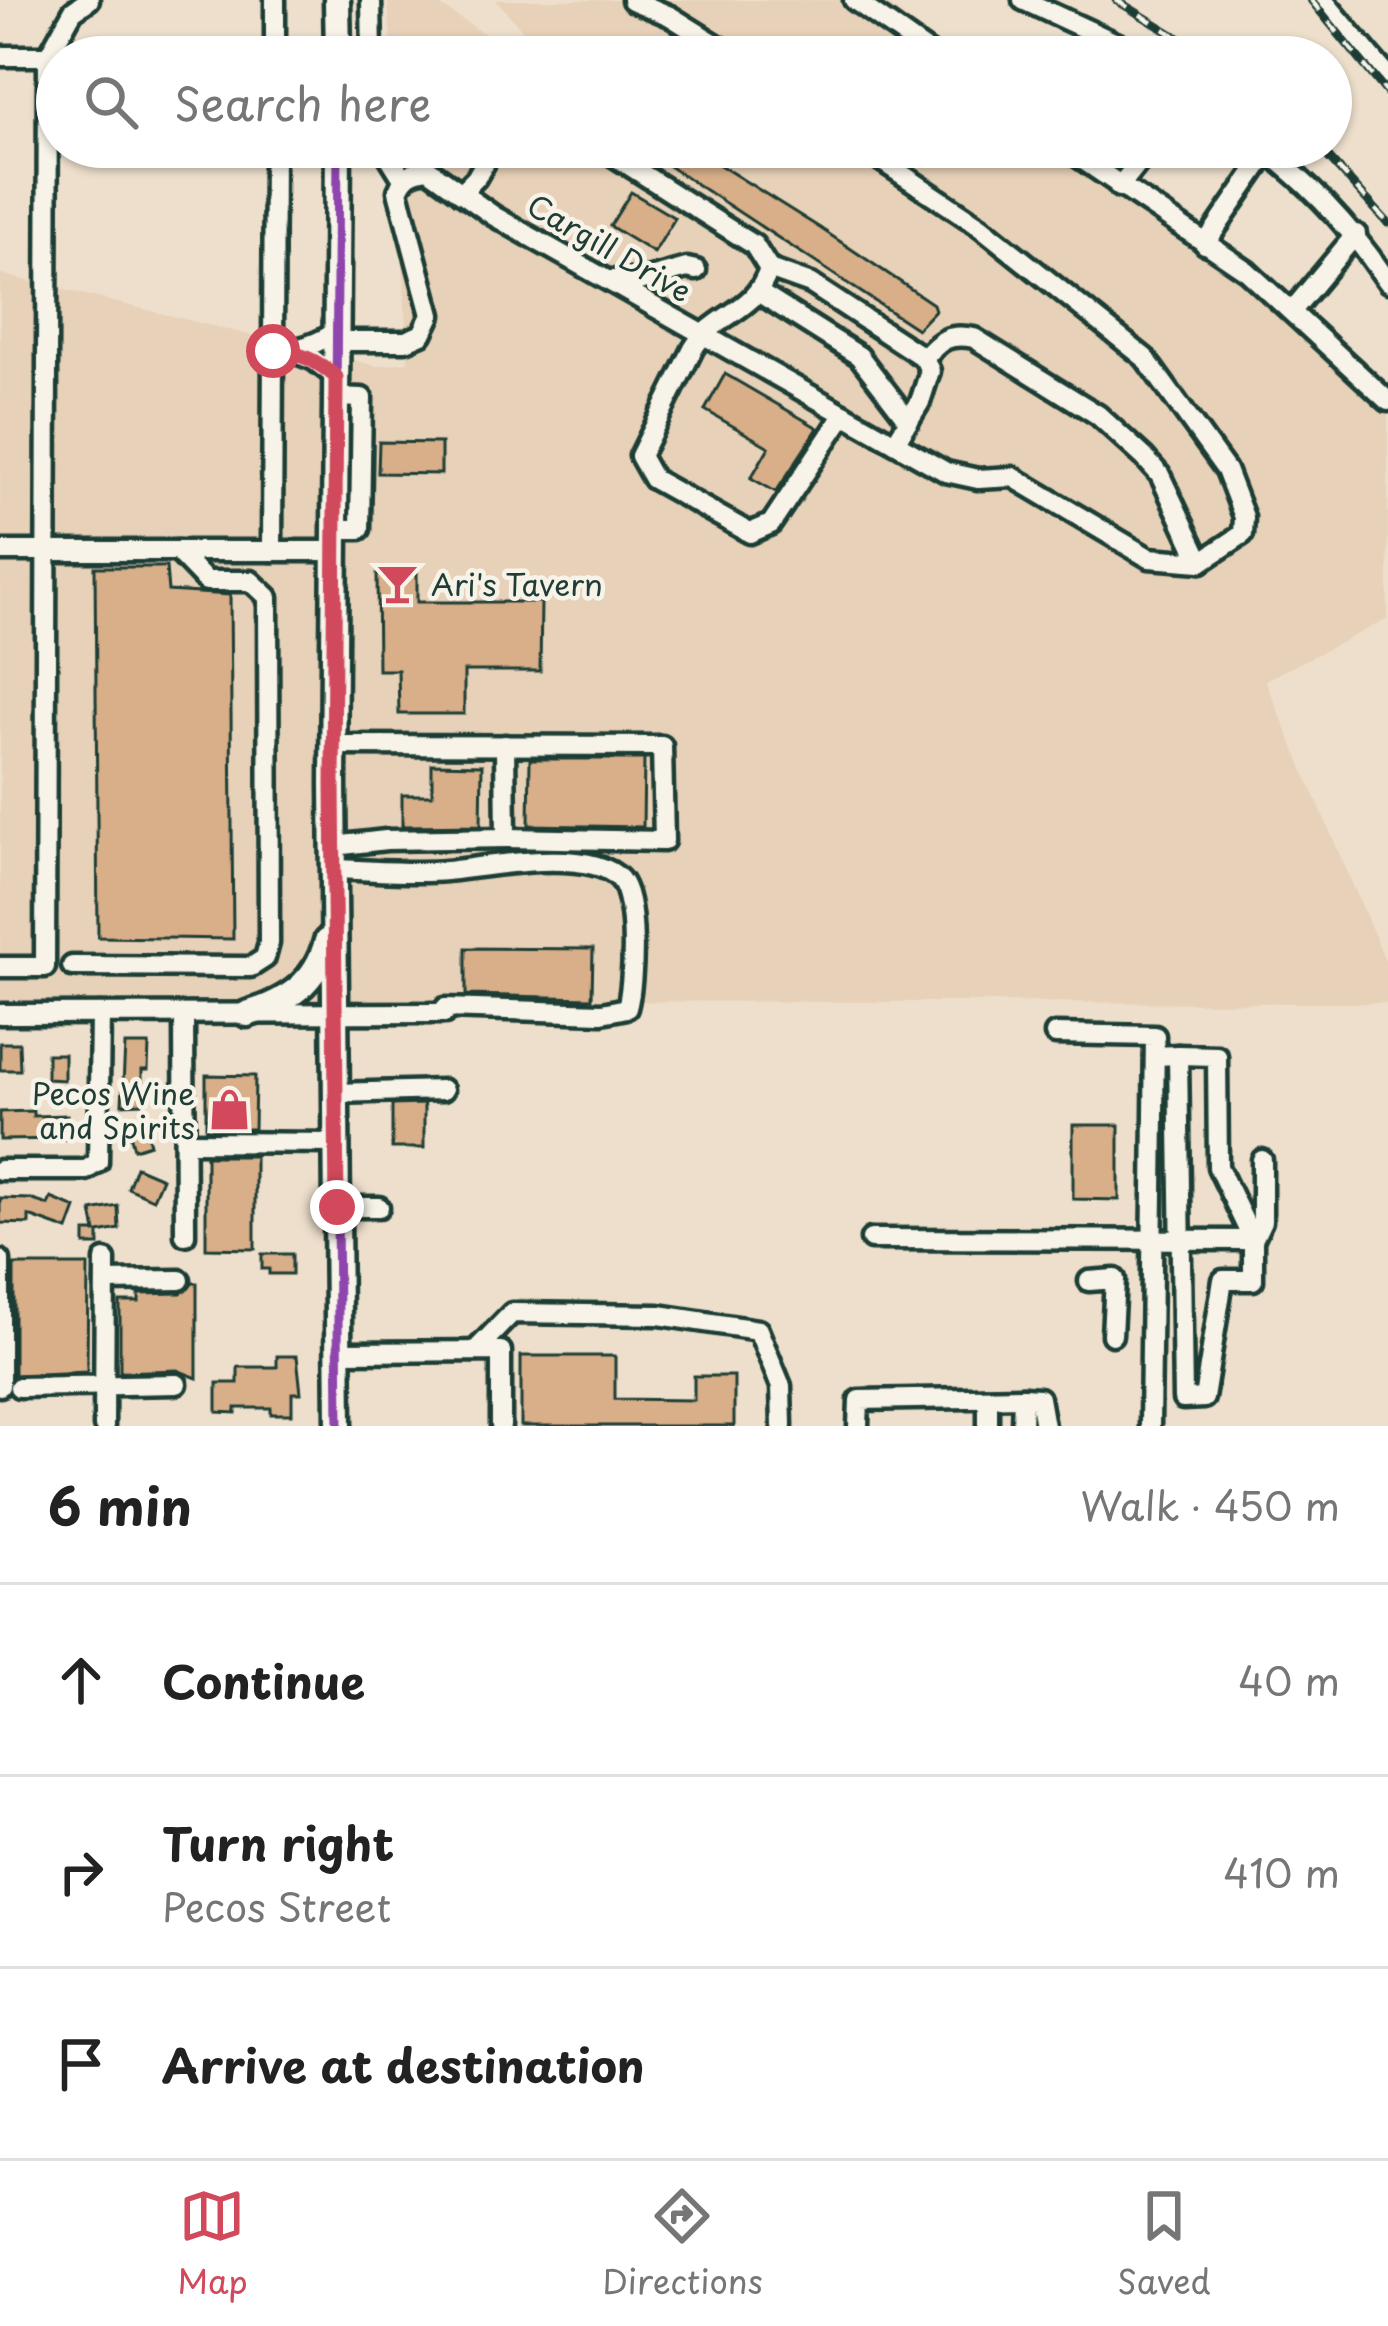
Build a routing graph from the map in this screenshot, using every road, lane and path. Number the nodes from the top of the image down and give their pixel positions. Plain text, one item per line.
1 (89, 0) edge
2 (275, 0) edge
3 (338, 0) edge
4 (371, 0) edge
5 (632, 0) edge
6 (854, 0) edge
7 (1023, 0) edge
8 (1322, 0) edge
9 (59, 36) edge
10 (275, 36) edge
11 (338, 36) edge
12 (371, 36) edge
13 (702, 36) edge
14 (905, 36) edge
15 (1093, 36) edge
16 (0, 56) edge
17 (36, 56) edge
18 (1388, 77) edge
19 (48, 168) edge
20 (275, 168) edge
21 (338, 168) edge
22 (396, 168) edge
23 (482, 168) edge
24 (633, 168) edge
25 (893, 168) edge
26 (1093, 168) edge
27 (1134, 168) edge
28 (1253, 168) edge
29 (1285, 168) edge
30 (403, 179) junction
31 (1119, 187) junction
32 (461, 193) junction
33 (1355, 234) junction
34 (1205, 244) junction
35 (769, 269) junction
36 (696, 270) dead end
37 (607, 280) junction
38 (1388, 282) edge
39 (761, 294) junction
40 (1292, 311) junction
41 (703, 334) junction
42 (338, 336) junction
43 (282, 351) junction
44 (924, 358) junction
45 (336, 387) junction
46 (1388, 401) edge
47 (844, 414) junction
48 (909, 421) junction
49 (895, 443) junction
50 (334, 540) junction
51 (0, 550) edge
52 (46, 550) junction
53 (177, 551) junction
54 (272, 551) junction
55 (1201, 562) junction
56 (333, 745) junction
57 (506, 745) junction
58 (506, 838) junction
59 (334, 858) junction
60 (334, 910) junction
61 (72, 966) dead end
62 (0, 967) edge
63 (0, 1014) edge
64 (100, 1014) junction
65 (247, 1014) junction
66 (334, 1014) junction
67 (184, 1015) junction
68 (1055, 1034) dead end
69 (1178, 1055) junction
70 (1155, 1056) junction
71 (442, 1090) dead end
72 (335, 1093) junction
73 (185, 1142) junction
74 (335, 1143) junction
75 (1262, 1160) dead end
76 (0, 1170) edge
77 (337, 1207) junction
78 (379, 1207) dead end
79 (185, 1235) dead end
80 (871, 1239) dead end
81 (1152, 1240) junction
82 (1180, 1240) junction
83 (1253, 1240) junction
84 (0, 1260) edge
85 (105, 1260) dead end
86 (180, 1280) dead end
87 (105, 1281) junction
88 (1089, 1281) dead end
89 (1112, 1335) dead end
90 (475, 1351) junction
91 (338, 1352) junction
92 (177, 1384) dead end
93 (10, 1387) edge
94 (104, 1387) junction
95 (1023, 1397) junction
96 (988, 1398) junction
97 (104, 1426) edge
98 (338, 1426) edge
99 (501, 1426) edge
100 (782, 1426) edge
101 (858, 1426) edge
102 (988, 1426) edge
103 (1022, 1426) edge
104 (1044, 1426) edge
105 (1150, 1426) edge

1 - 9 street
2 - 10 street
3 - 11 main road
4 - 12 street
5 - 13 street
6 - 14 street
7 - 15 street
8 - 18 street
16 - 17 street
19 - 52 street
20 - 43 street
21 - 42 main road
22 - 30 street
23 - 32 street
24 - 35 street
25 - 55 street
26 - 31 street
27 - 31 street
28 - 34 street
29 - 33 street
30 - 32 street, Cargill Drive
30 - 42 street
31 - 34 street
32 - 37 street, Cargill Drive
33 - 38 street
33 - 40 street
34 - 40 street
35 - 39 street
35 - 44 street
36 - 37 street
37 - 41 street, Cargill Drive
39 - 41 street
39 - 48 street
40 - 46 street
41 - 47 street, Cargill Drive
41 - 47 street
42 - 43 street
42 - 45 main road
43 - 45 street
43 - 54 street
44 - 48 street
44 - 55 street
45 - 50 main road
47 - 49 street, Cargill Drive
48 - 49 street
49 - 55 street, Cargill Drive
50 - 54 street
50 - 56 main road
51 - 52 street
52 - 53 street
52 - 62 street
53 - 54 street
53 - 61 street
56 - 57 street
56 - 59 main road
57 - 58 street
57 - 58 street
58 - 59 street
59 - 60 main road
59 - 66 street
60 - 65 main road
60 - 66 main road
63 - 64 street
64 - 67 street
64 - 76 street
65 - 66 street
65 - 67 street
66 - 72 main road
67 - 73 street
68 - 70 street
69 - 70 street
69 - 82 street
69 - 83 street
70 - 81 street
71 - 72 street
72 - 74 main road
73 - 74 street
73 - 79 street
74 - 77 main road
75 - 83 street
77 - 78 street
77 - 91 main road
80 - 81 street
81 - 82 street
81 - 105 street
82 - 83 street
82 - 83 street
84 - 93 street
85 - 87 street
86 - 87 street
87 - 94 street
88 - 89 street
90 - 91 street
90 - 99 street
90 - 100 street
91 - 98 main road
92 - 94 street
93 - 94 street
94 - 97 street
95 - 96 street
95 - 103 street
95 - 104 street
96 - 101 street
96 - 102 street

